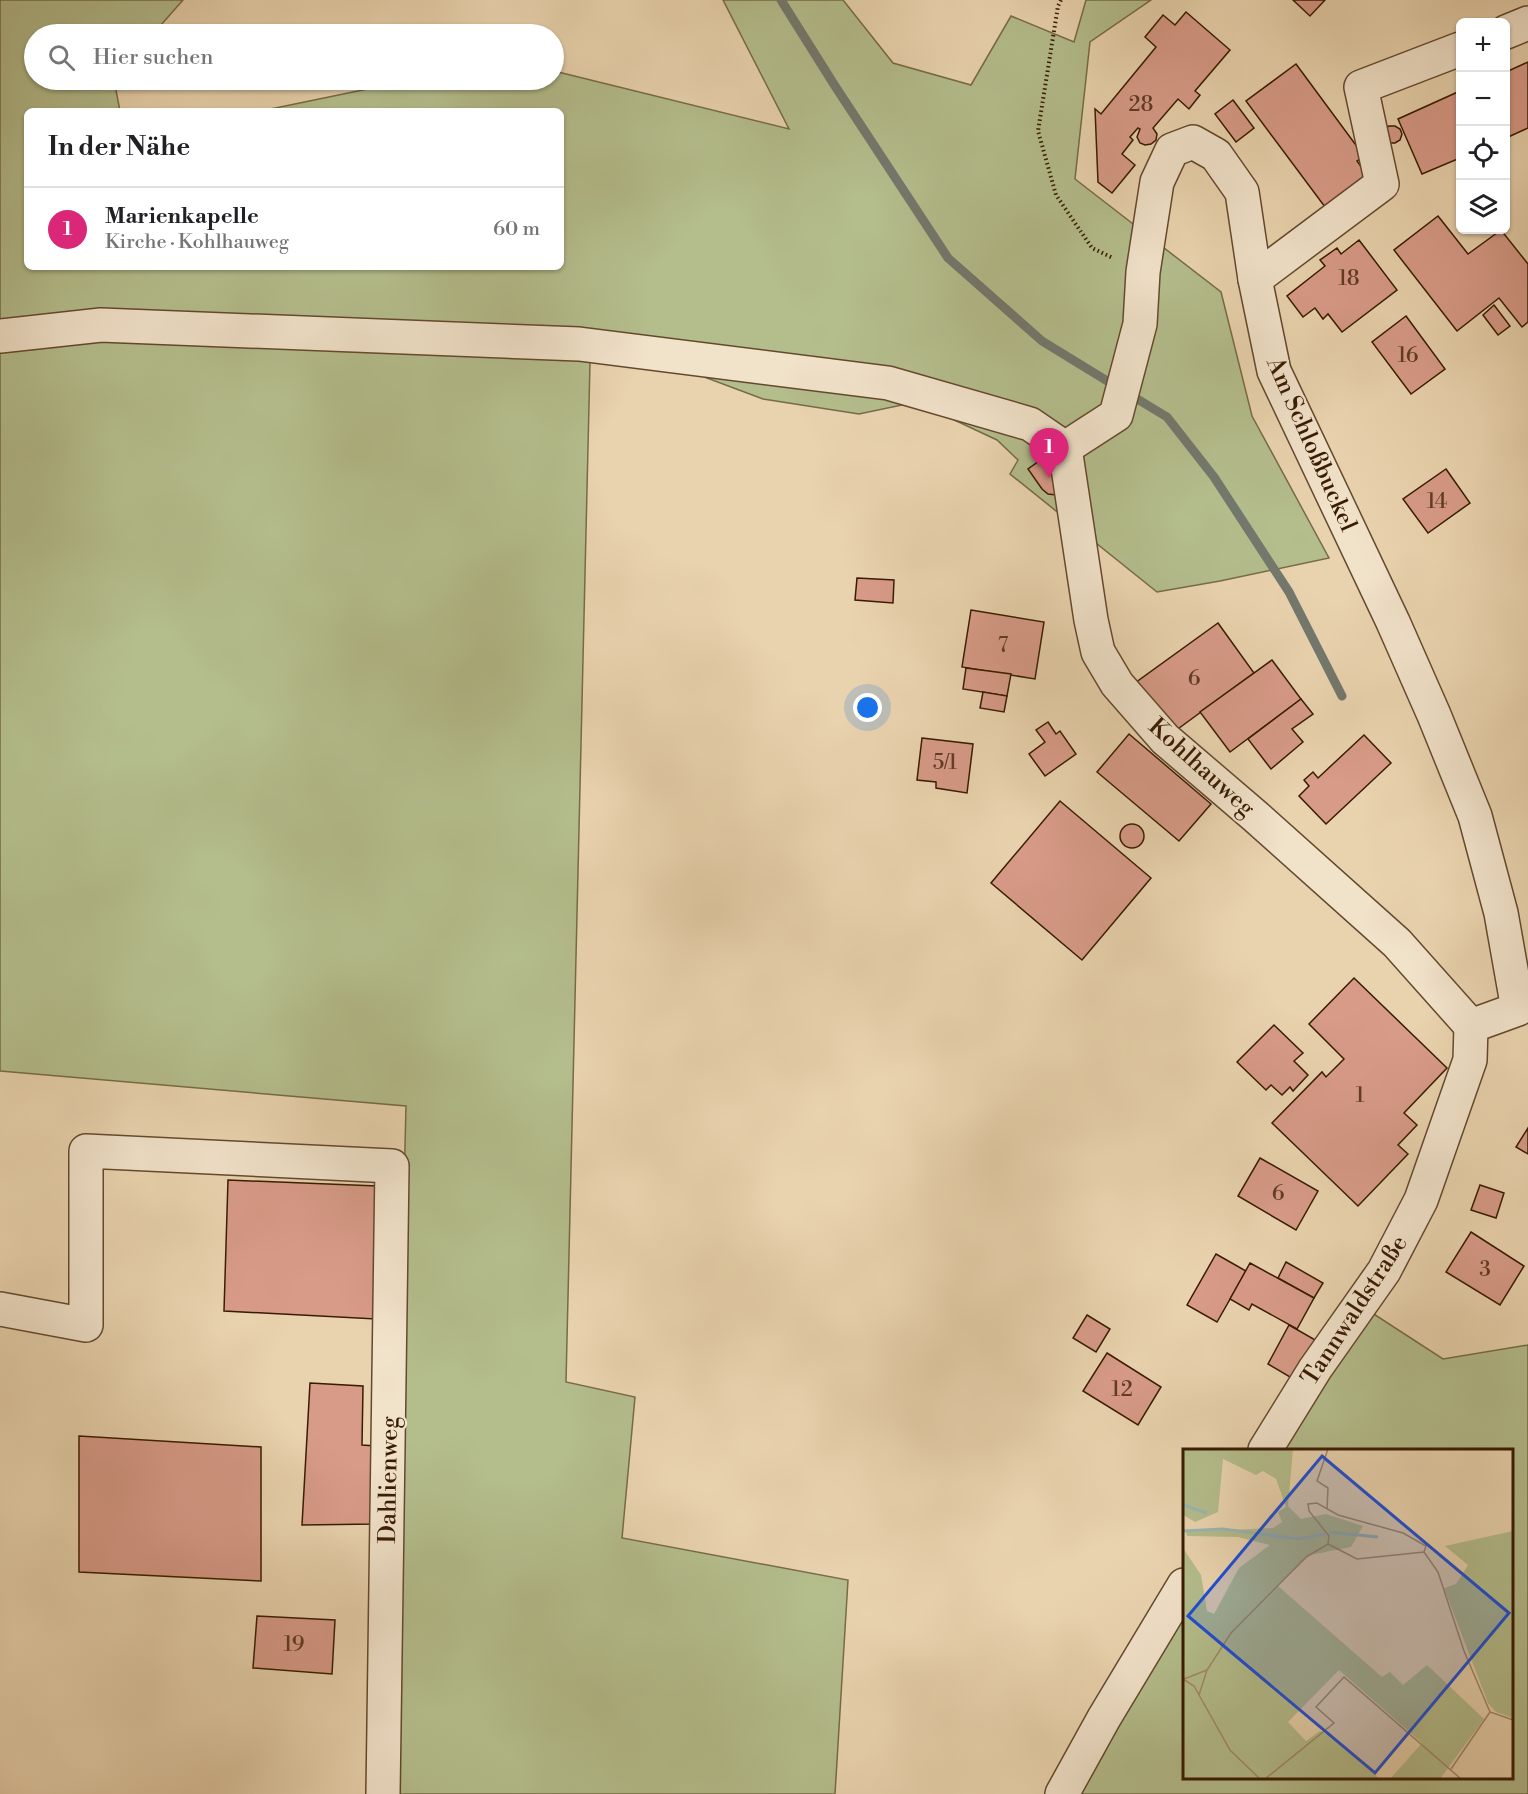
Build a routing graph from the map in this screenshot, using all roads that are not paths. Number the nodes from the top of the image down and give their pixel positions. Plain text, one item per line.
1 (1528, 23) edge
2 (1510, 30) edge
3 (1456, 51) edge
4 (1255, 279) junction
5 (0, 336) edge
6 (1065, 448) junction
7 (1471, 1026) junction
8 (0, 1309) edge
9 (1266, 1449) edge
10 (1183, 1588) edge
11 (383, 1794) edge
12 (1062, 1794) edge

1 - 2 street
3 - 4 street
4 - 6 street, Am Schloßbuckel
4 - 7 street, Am Schloßbuckel
5 - 6 street
6 - 7 street, Kohlhauweg
7 - 9 street, Tannwaldstraße
8 - 11 street, Dahlienweg
10 - 12 street

